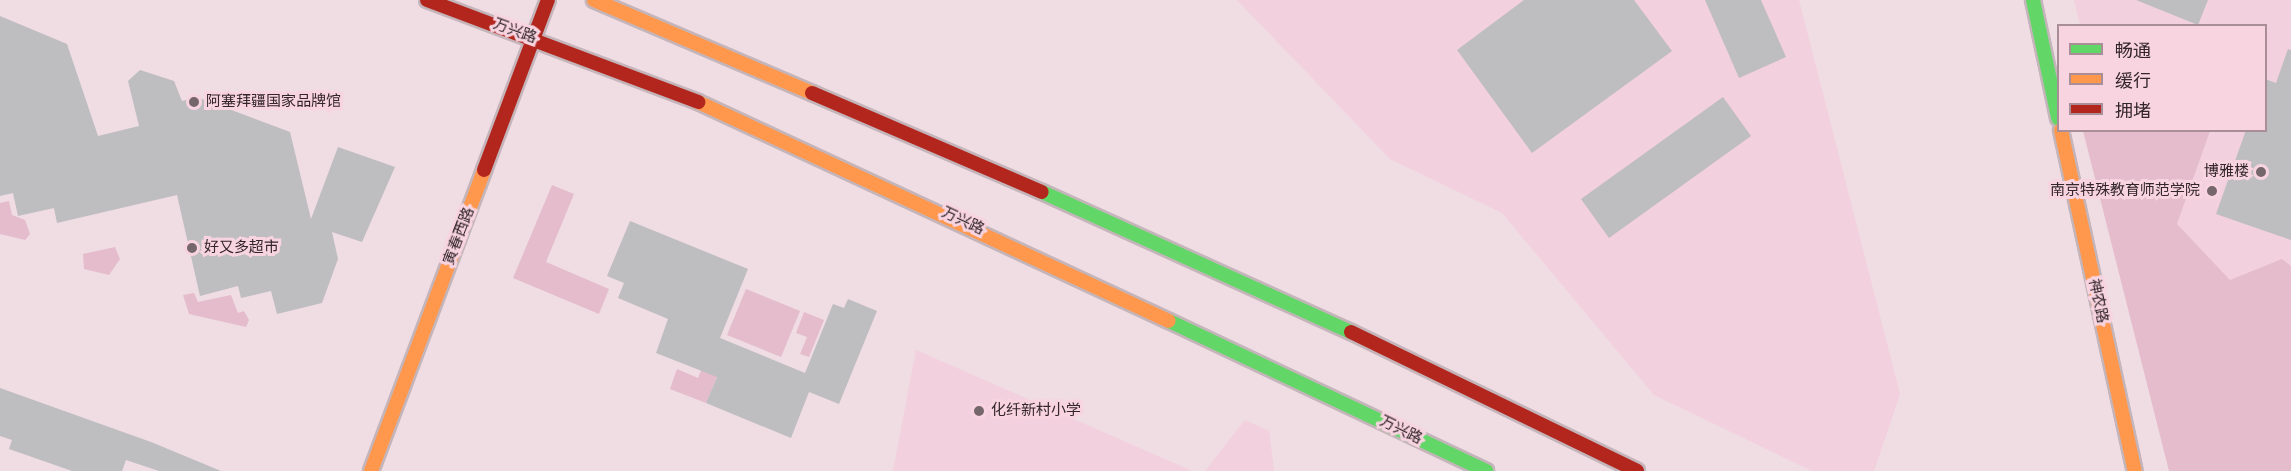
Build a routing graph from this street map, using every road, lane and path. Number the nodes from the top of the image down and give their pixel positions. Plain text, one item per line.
1 (427, 0) edge
2 (548, 0) edge
3 (594, 0) edge
4 (2033, 0) edge
5 (534, 38) junction
6 (2057, 113) edge
7 (2061, 132) edge
8 (371, 471) edge
9 (1486, 471) edge
10 (1637, 471) edge
11 (2135, 471) edge

1 - 5 main road, 万兴路
2 - 5 main road, 寅春西路
3 - 10 main road
4 - 6 main road
5 - 8 main road, 寅春西路
5 - 9 main road, 万兴路
7 - 11 main road, 神农路

